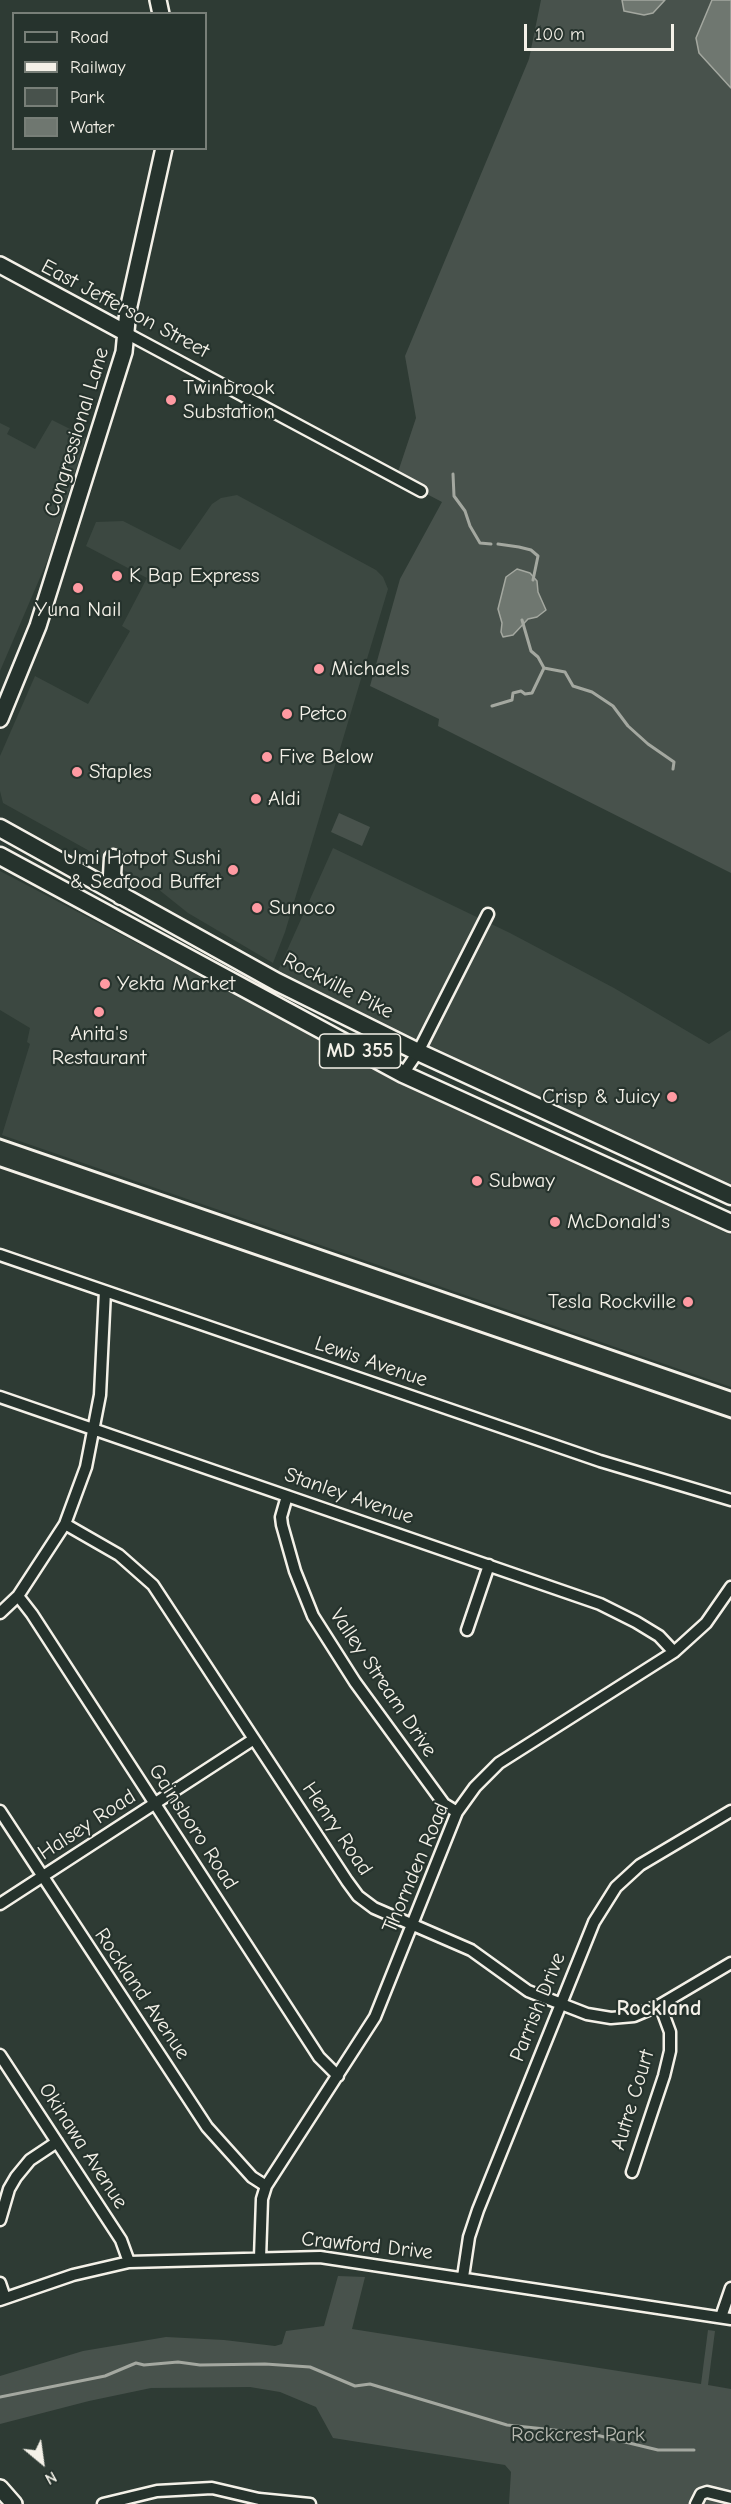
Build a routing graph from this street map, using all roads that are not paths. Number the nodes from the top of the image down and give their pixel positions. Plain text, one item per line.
1 (164, 150) edge
2 (0, 265) edge
3 (126, 333) junction
4 (420, 491) dead end
5 (0, 719) edge
6 (4, 828) edge
7 (0, 856) edge
8 (80, 873) junction
9 (121, 896) junction
10 (488, 914) dead end
11 (418, 1052) junction
12 (403, 1074) junction
13 (731, 1196) edge
14 (731, 1223) edge
15 (0, 1255) edge
16 (105, 1291) junction
17 (0, 1397) edge
18 (94, 1430) junction
19 (287, 1496) junction
20 (731, 1500) edge
21 (65, 1524) junction
22 (489, 1566) junction
23 (731, 1587) edge
24 (18, 1596) junction
25 (0, 1613) edge
26 (467, 1629) dead end
27 (674, 1652) junction
28 (254, 1738) junction
29 (155, 1804) junction
30 (0, 1811) edge
31 (731, 1811) edge
32 (457, 1812) junction
33 (41, 1877) junction
34 (0, 1904) edge
35 (412, 1926) junction
36 (731, 1963) edge
37 (560, 2004) junction
38 (660, 2005) junction
39 (0, 2055) edge
40 (338, 2076) junction
41 (57, 2142) junction
42 (632, 2172) dead end
43 (266, 2186) junction
44 (0, 2220) edge
45 (260, 2258) junction
46 (129, 2262) junction
47 (463, 2277) junction
48 (0, 2283) edge
49 (731, 2288) edge
50 (2, 2299) edge
51 (726, 2318) edge
52 (0, 2488) edge
53 (731, 2498) edge
54 (259, 2502) edge
55 (14, 2504) edge
56 (103, 2504) edge
57 (310, 2504) edge
58 (696, 2504) edge

1 - 3 street, Congressional Lane
2 - 3 street, East Jefferson Street
3 - 4 street, East Jefferson Street
3 - 5 street, Congressional Lane
6 - 8 main road, Rockville Pike / MD 355
7 - 12 main road, MD 355
8 - 9 main road, Rockville Pike / MD 355
8 - 9 main road
9 - 11 main road, Rockville Pike / MD 355
10 - 11 street
11 - 12 street
11 - 13 main road, Rockville Pike / MD 355
12 - 14 main road, MD 355
15 - 16 street, Lewis Avenue
16 - 18 street
16 - 20 street, Lewis Avenue
17 - 18 street, Stanley Avenue
18 - 19 street, Stanley Avenue
18 - 21 street
19 - 22 street, Stanley Avenue
19 - 32 street, Valley Stream Drive
21 - 24 street
21 - 28 street, Henry Road
22 - 26 street
22 - 27 street, Stanley Avenue
23 - 27 street, Thornden Road
24 - 25 street
24 - 29 street, Gainsboro Road
27 - 32 street, Thornden Road
28 - 29 street, Halsey Road
28 - 35 street, Henry Road
29 - 33 street, Halsey Road
29 - 40 street, Gainsboro Road
30 - 33 street, Rockland Avenue
31 - 37 street, Parrish Drive
32 - 35 street, Thornden Road
33 - 34 street, Halsey Road
33 - 43 street, Rockland Avenue
35 - 37 street, Henry Road
35 - 40 street, Thornden Road
36 - 38 street, Henry Road
37 - 38 street, Henry Road
37 - 47 street, Parrish Drive
38 - 42 street, Autre Court
39 - 41 street, Okinawa Avenue
40 - 43 street, Thornden Road
41 - 44 street
41 - 46 street, Okinawa Avenue
43 - 45 street, Thornden Road
45 - 46 street, Crawford Drive
45 - 47 street, Crawford Drive
46 - 50 street, Crawford Drive
47 - 51 street, Crawford Drive
48 - 50 street
49 - 51 street
52 - 55 street
53 - 58 street
54 - 56 street
54 - 57 street

